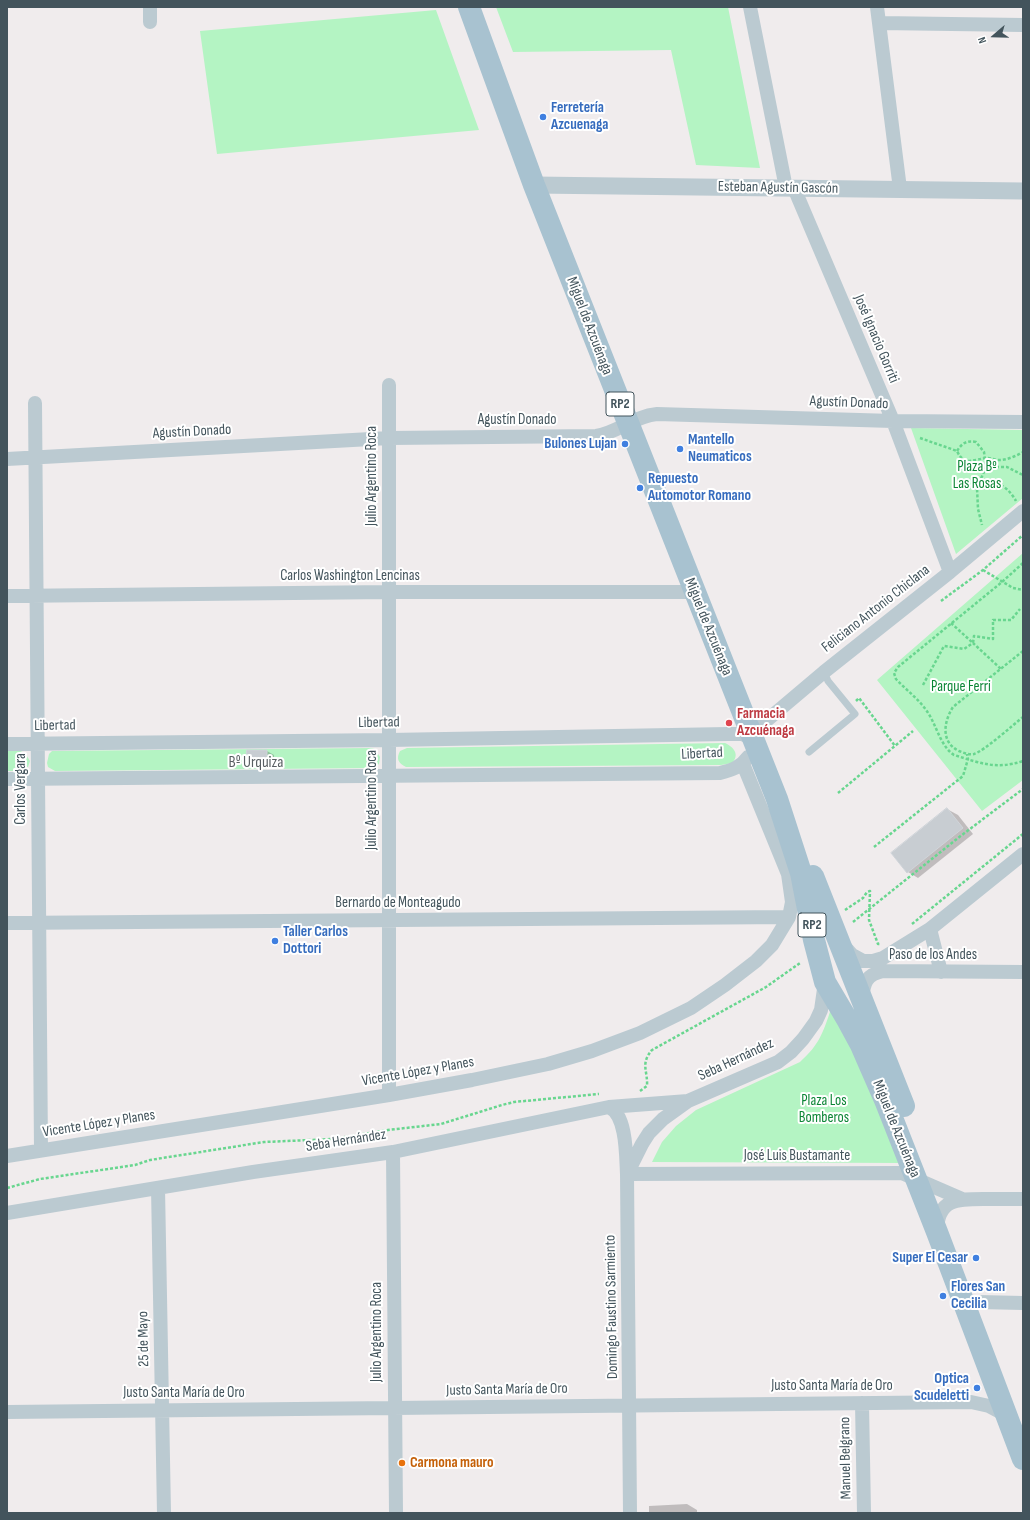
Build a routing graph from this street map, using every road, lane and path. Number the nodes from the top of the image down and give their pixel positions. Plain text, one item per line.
1 (150, 7) edge
2 (469, 7) edge
3 (750, 7) edge
4 (877, 7) edge
5 (150, 22) dead end
6 (880, 23) junction
7 (1023, 25) edge
8 (534, 185) junction
9 (790, 188) junction
10 (900, 189) junction
11 (1023, 191) edge
12 (389, 385) dead end
13 (36, 403) dead end
14 (893, 421) junction
15 (1023, 422) edge
16 (627, 423) junction
17 (389, 438) junction
18 (920, 438) dead end
19 (957, 451) junction
20 (1023, 452) edge
21 (36, 458) junction
22 (7, 459) edge
23 (985, 459) junction
24 (986, 468) junction
25 (1023, 475) edge
26 (977, 488) junction
27 (1022, 511) edge
28 (982, 524) dead end
29 (1023, 535) edge
30 (1023, 563) edge
31 (983, 570) junction
32 (950, 572) junction
33 (1002, 582) junction
34 (1023, 590) edge
35 (389, 592) junction
36 (694, 592) junction
37 (7, 596) edge
38 (37, 596) junction
39 (941, 601) dead end
40 (1020, 609) dead end
41 (951, 624) junction
42 (973, 643) junction
43 (1023, 651) edge
44 (1000, 669) junction
45 (824, 672) junction
46 (923, 685) dead end
47 (849, 706) junction
48 (1023, 717) edge
49 (913, 731) dead end
50 (752, 738) junction
51 (389, 740) junction
52 (7, 744) edge
53 (38, 744) junction
54 (895, 746) junction
55 (809, 752) dead end
56 (967, 754) junction
57 (968, 759) junction
58 (1023, 761) edge
59 (742, 764) junction
60 (389, 775) junction
61 (7, 779) edge
62 (38, 779) junction
63 (1023, 789) edge
64 (838, 793) dead end
65 (777, 799) junction
66 (1023, 834) edge
67 (874, 847) dead end
68 (1023, 854) edge
69 (869, 910) junction
70 (789, 917) junction
71 (389, 920) junction
72 (7, 923) edge
73 (39, 923) junction
74 (839, 924) junction
75 (908, 926) dead end
76 (930, 929) junction
77 (883, 945) dead end
78 (800, 963) dead end
79 (941, 972) junction
80 (1023, 972) edge
81 (825, 982) junction
82 (862, 1000) junction
83 (633, 1092) dead end
84 (602, 1094) dead end
85 (389, 1095) junction
86 (688, 1101) junction
87 (609, 1107) junction
88 (41, 1150) junction
89 (393, 1152) junction
90 (7, 1156) edge
91 (627, 1174) junction
92 (916, 1178) junction
93 (936, 1187) junction
94 (7, 1188) edge
95 (158, 1188) junction
96 (1023, 1199) edge
97 (953, 1203) junction
98 (7, 1213) edge
99 (937, 1232) junction
100 (978, 1302) junction
101 (1023, 1303) edge
102 (1000, 1380) junction
103 (971, 1402) junction
104 (862, 1403) junction
105 (630, 1405) junction
106 (395, 1409) junction
107 (162, 1410) junction
108 (7, 1412) edge
109 (1017, 1428) edge
110 (1023, 1460) edge
111 (164, 1513) edge
112 (396, 1513) edge
113 (630, 1513) edge
114 (864, 1513) edge

1 - 5 street
2 - 8 main road, Miguel de Azcuénaga / RP2
3 - 9 street, José Ignacio Gorriti
4 - 6 street
6 - 7 street
6 - 10 street
8 - 9 street, Esteban Agustín Gascón
8 - 16 main road, Miguel de Azcuénaga / RP2
9 - 10 street, Esteban Agustín Gascón
9 - 14 street, José Ignacio Gorriti
10 - 11 street, Esteban Agustín Gascón
12 - 17 street, Julio Argentino Roca
13 - 21 street, Carlos Vergara
14 - 15 street, Agustín Donado
14 - 16 street, Agustín Donado
14 - 32 street, José Ignacio Gorriti
16 - 17 street, Agustín Donado
16 - 36 main road, Miguel de Azcuénaga / RP2
17 - 21 street, Agustín Donado
17 - 35 street, Julio Argentino Roca
18 - 19 path
19 - 23 path
19 - 23 path
20 - 23 path
21 - 22 street, Agustín Donado
21 - 38 street, Carlos Vergara
23 - 24 path
24 - 25 path
24 - 26 path
26 - 27 path
26 - 28 path
27 - 32 street, Feliciano Antonio Chiclana
29 - 31 path
30 - 33 path
31 - 33 path
31 - 39 path
32 - 45 street, Feliciano Antonio Chiclana
33 - 34 path
33 - 41 path
35 - 36 street, Carlos Washington Lencinas
35 - 38 street, Carlos Washington Lencinas
35 - 51 street, Julio Argentino Roca
36 - 50 main road, Miguel de Azcuénaga / RP2
37 - 38 street, Carlos Washington Lencinas
38 - 53 street, Carlos Vergara
40 - 42 path
41 - 42 path
41 - 57 path
42 - 44 path
42 - 46 path
43 - 44 path
44 - 56 path
45 - 47 lane
45 - 50 street, Feliciano Antonio Chiclana
47 - 54 path
47 - 55 lane
48 - 56 path
49 - 54 path
50 - 51 street, Libertad
50 - 59 street, Libertad
50 - 65 main road, Miguel de Azcuénaga / RP2
51 - 53 street, Libertad
51 - 60 street, Julio Argentino Roca
52 - 53 street, Libertad
53 - 62 street, Carlos Vergara
54 - 64 path
56 - 57 path
57 - 58 path
57 - 67 path
59 - 60 street, Libertad
59 - 70 street
60 - 62 street, Libertad
60 - 71 street, Julio Argentino Roca
61 - 62 street, Libertad
62 - 73 street, Carlos Vergara
63 - 69 path
65 - 74 main road, Miguel de Azcuénaga / RP2
65 - 81 main road, Miguel de Azcuénaga / RP2
66 - 75 path
68 - 76 street
69 - 74 path
69 - 74 path
69 - 77 path
70 - 71 street, Bernardo de Monteagudo
70 - 85 street, Vicente López y Planes
71 - 73 street, Bernardo de Monteagudo
71 - 85 street, Julio Argentino Roca
72 - 73 street, Bernardo de Monteagudo
73 - 88 street, Carlos Vergara
74 - 76 street
74 - 82 main road, Miguel de Azcuénaga / RP2
76 - 79 street
78 - 83 path
79 - 80 street, Paso de los Andes
79 - 82 street, Paso de los Andes
81 - 86 street, Seba Hernández
81 - 92 main road, Miguel de Azcuénaga / RP2
82 - 93 main road, Miguel de Azcuénaga / RP2
84 - 94 path
85 - 88 street, Vicente López y Planes
86 - 87 street, Seba Hernández
86 - 91 street, Seba Hernández
87 - 89 street, Seba Hernández
87 - 91 street, Domingo Faustino Sarmiento
88 - 90 street, Vicente López y Planes
89 - 95 street, Seba Hernández
89 - 106 street, Julio Argentino Roca
91 - 92 street, José Luis Bustamante
91 - 105 street, Domingo Faustino Sarmiento
92 - 93 street, José Luis Bustamante
92 - 99 main road, Miguel de Azcuénaga / RP2
93 - 97 main road, Miguel de Azcuénaga / RP2
95 - 98 street, Seba Hernández
95 - 107 street, 25 de Mayo
96 - 97 street
97 - 99 street
97 - 100 main road, Miguel de Azcuénaga / RP2
99 - 102 main road, Miguel de Azcuénaga / RP2
100 - 101 street
100 - 102 main road, Miguel de Azcuénaga / RP2
102 - 103 street
102 - 109 main road, Miguel de Azcuénaga / RP2
103 - 104 street, Justo Santa María de Oro
103 - 109 street, Justo Santa María de Oro
104 - 105 street, Justo Santa María de Oro
104 - 114 street, Manuel Belgrano
105 - 106 street, Justo Santa María de Oro
105 - 113 street, Domingo Faustino Sarmiento
106 - 107 street, Justo Santa María de Oro
106 - 112 street, Julio Argentino Roca
107 - 108 street, Justo Santa María de Oro
107 - 111 street, 25 de Mayo
109 - 110 main road, Miguel de Azcuénaga / RP2

